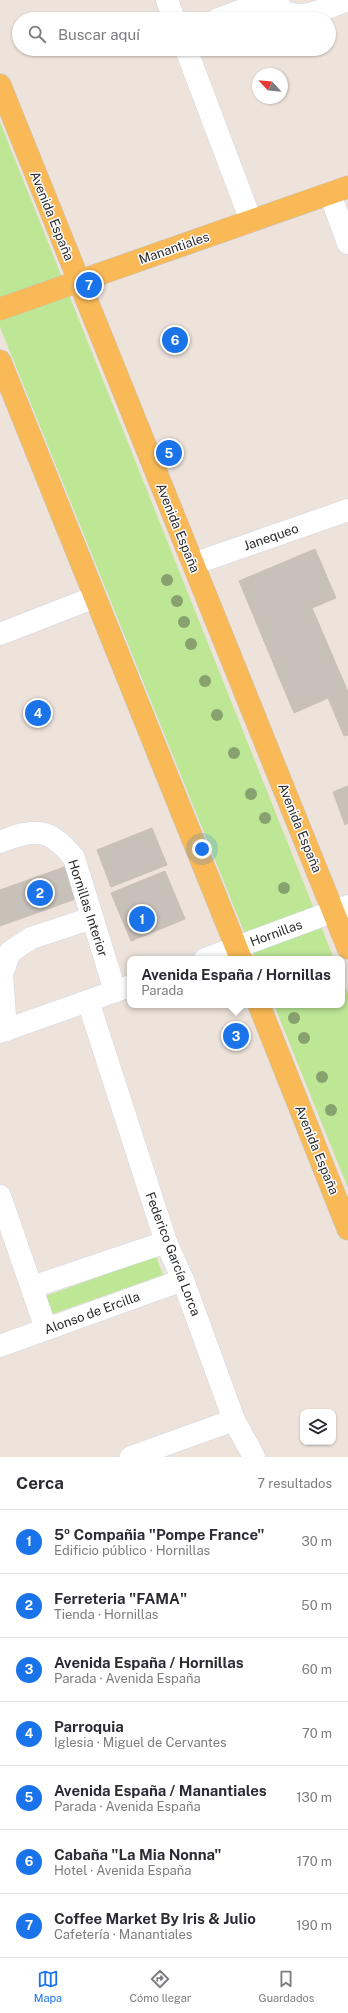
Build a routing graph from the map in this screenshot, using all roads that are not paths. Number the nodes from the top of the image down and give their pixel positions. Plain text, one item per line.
1 (167, 0) edge
2 (271, 0) edge
3 (277, 0) edge
4 (348, 0) edge
5 (171, 12) edge
6 (238, 12) edge
7 (287, 12) edge
8 (315, 12) edge
9 (189, 56) edge
10 (0, 85) edge
11 (339, 190) edge
12 (251, 221) junction
13 (348, 243) edge
14 (78, 282) junction
15 (0, 309) edge
16 (0, 361) edge
17 (348, 510) edge
18 (193, 564) junction
19 (95, 597) junction
20 (0, 634) edge
21 (0, 842) edge
22 (341, 909) edge
23 (92, 918) junction
24 (348, 948) edge
25 (239, 953) edge
26 (222, 956) edge
27 (122, 989) edge
28 (88, 1001) junction
29 (260, 1008) edge
30 (3, 1031) edge
31 (0, 1196) edge
32 (348, 1229) edge
33 (166, 1242) junction
34 (183, 1280) junction
35 (32, 1287) junction
36 (46, 1329) junction
37 (0, 1346) edge
38 (234, 1420) junction
39 (254, 1456) edge
40 (131, 1457) edge

1 - 5 street
2 - 6 street
3 - 7 street
4 - 8 street
9 - 12 street
10 - 14 main road, Avenida España
11 - 12 main road, Manantiales
11 - 13 street
12 - 14 main road, Manantiales
14 - 15 main road, Manantiales
14 - 18 main road, Avenida España
16 - 19 main road
17 - 18 street, Janequeo
18 - 22 main road, Avenida España
19 - 20 street
19 - 25 main road
21 - 23 street, Hornillas Interior
22 - 24 main road, Avenida España
22 - 25 street, Hornillas
23 - 27 street, Hornillas Interior
23 - 30 street
25 - 26 street, Hornillas
27 - 28 street
28 - 30 street
28 - 33 street, Federico García Lorca
29 - 32 main road, Avenida España
31 - 35 street
33 - 34 street, Federico García Lorca
33 - 35 street
34 - 36 street, Alonso de Ercilla
34 - 38 street, Federico García Lorca
35 - 36 street
36 - 37 street, Alonso de Ercilla
38 - 39 street, Federico García Lorca
38 - 40 street

